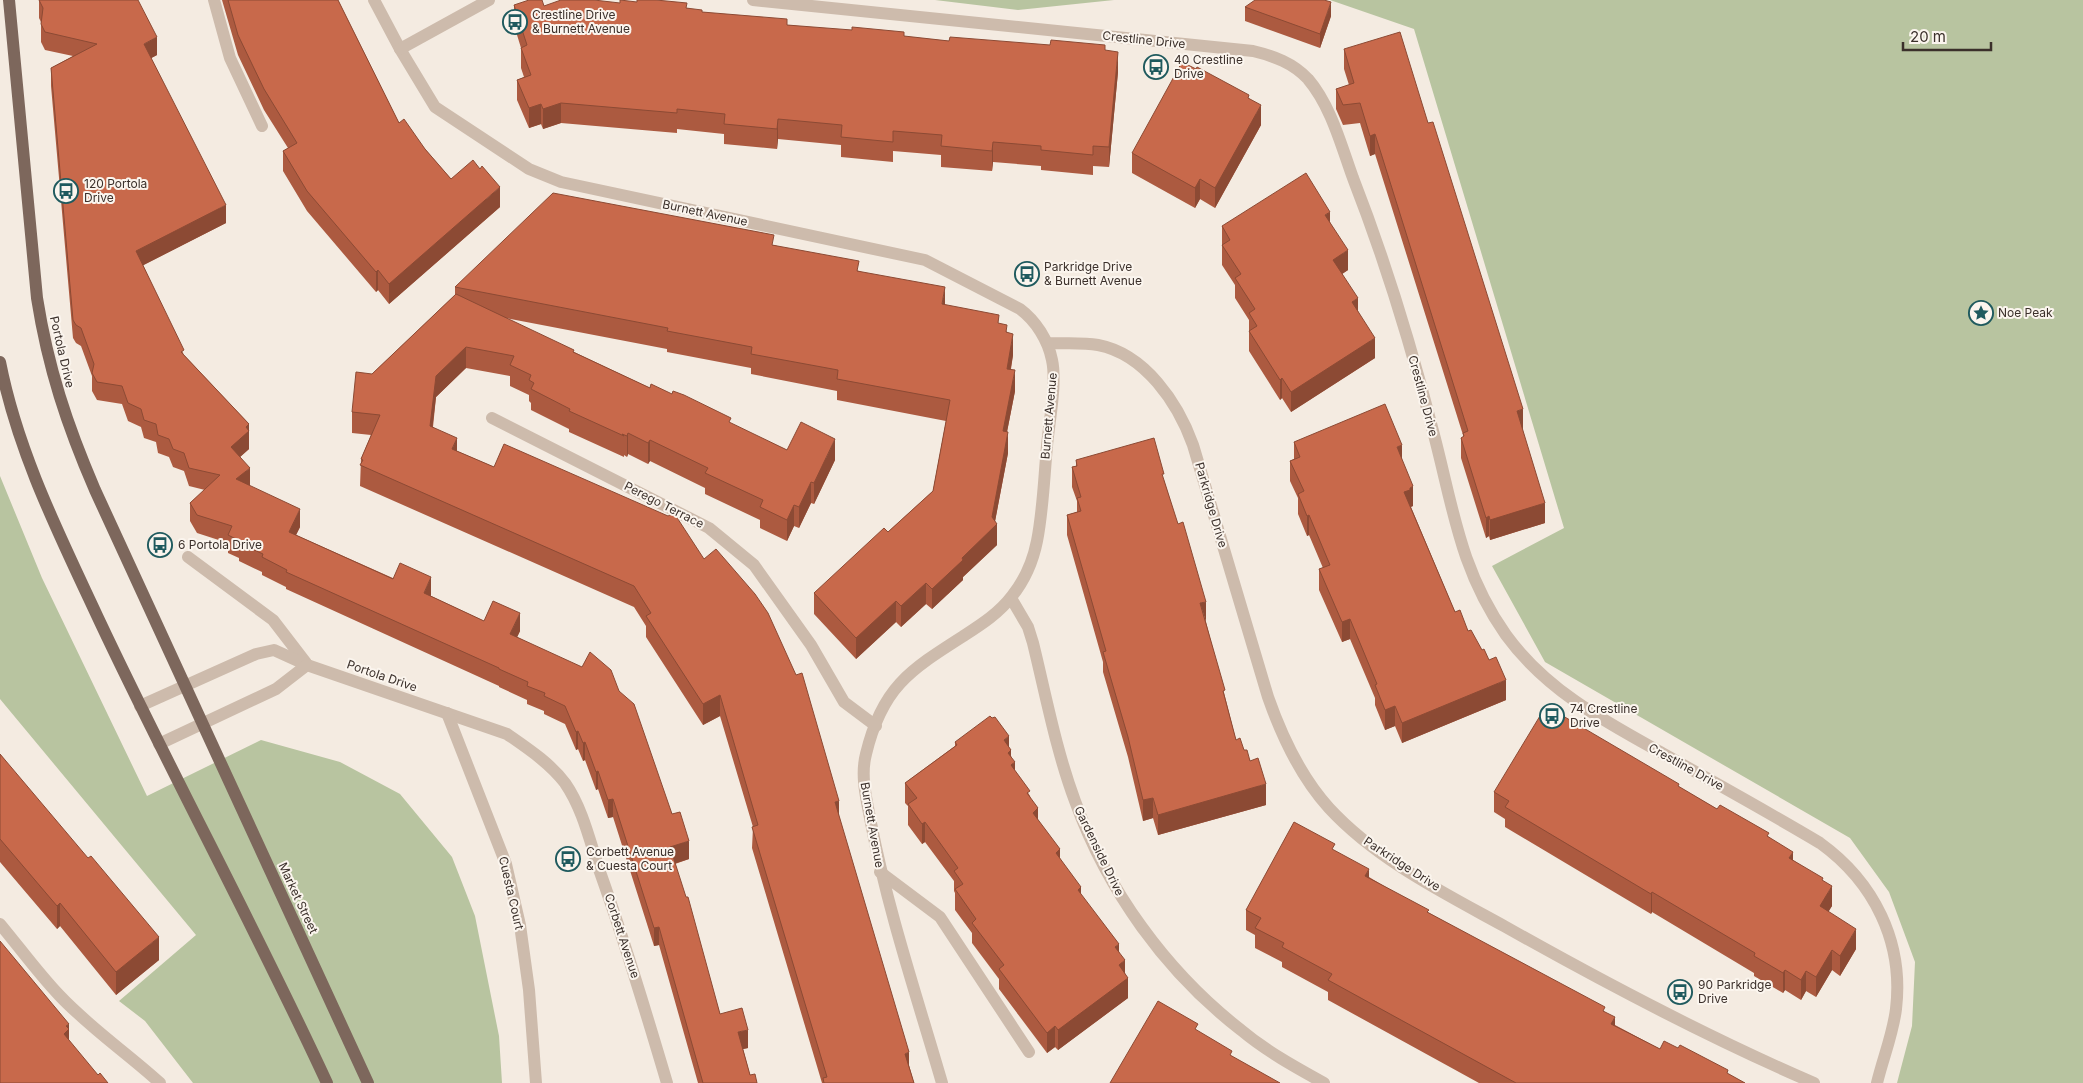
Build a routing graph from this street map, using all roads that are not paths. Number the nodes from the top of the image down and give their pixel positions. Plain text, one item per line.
1 (9, 0) edge
2 (214, 0) edge
3 (374, 0) edge
4 (489, 0) edge
5 (753, 0) edge
6 (400, 49) junction
7 (262, 126) dead end
8 (1047, 343) junction
9 (0, 362) edge
10 (492, 418) dead end
11 (188, 557) dead end
12 (1011, 598) junction
13 (307, 665) junction
14 (185, 686) junction
15 (140, 706) junction
16 (447, 713) junction
17 (203, 724) junction
18 (876, 726) junction
19 (159, 744) junction
20 (880, 872) junction
21 (0, 924) edge
22 (1029, 1052) dead end
23 (160, 1083) edge
24 (327, 1083) edge
25 (368, 1083) edge
26 (536, 1083) edge
27 (667, 1083) edge
28 (942, 1083) edge
29 (1324, 1083) edge
30 (1814, 1083) edge
31 (1877, 1083) edge

1 - 14 main road, Portola Drive
2 - 7 street
3 - 6 street, Burnett Avenue
4 - 6 street
5 - 31 street, Crestline Drive
6 - 8 street, Burnett Avenue
8 - 12 street, Burnett Avenue
8 - 30 street, Parkridge Drive
9 - 15 main road
10 - 18 street, Perego Terrace
11 - 13 street
12 - 18 street, Burnett Avenue
12 - 29 street, Gardenside Drive
13 - 14 street, Portola Drive
13 - 16 street, Portola Drive
13 - 17 street
14 - 15 street, Portola Drive
14 - 17 main road, Portola Drive
15 - 19 main road
16 - 26 street, Cuesta Court
16 - 27 street, Corbett Avenue
17 - 19 street
17 - 25 main road, Market Street
18 - 20 street, Burnett Avenue
19 - 24 main road
20 - 22 street
20 - 28 street, Burnett Avenue
21 - 23 street

